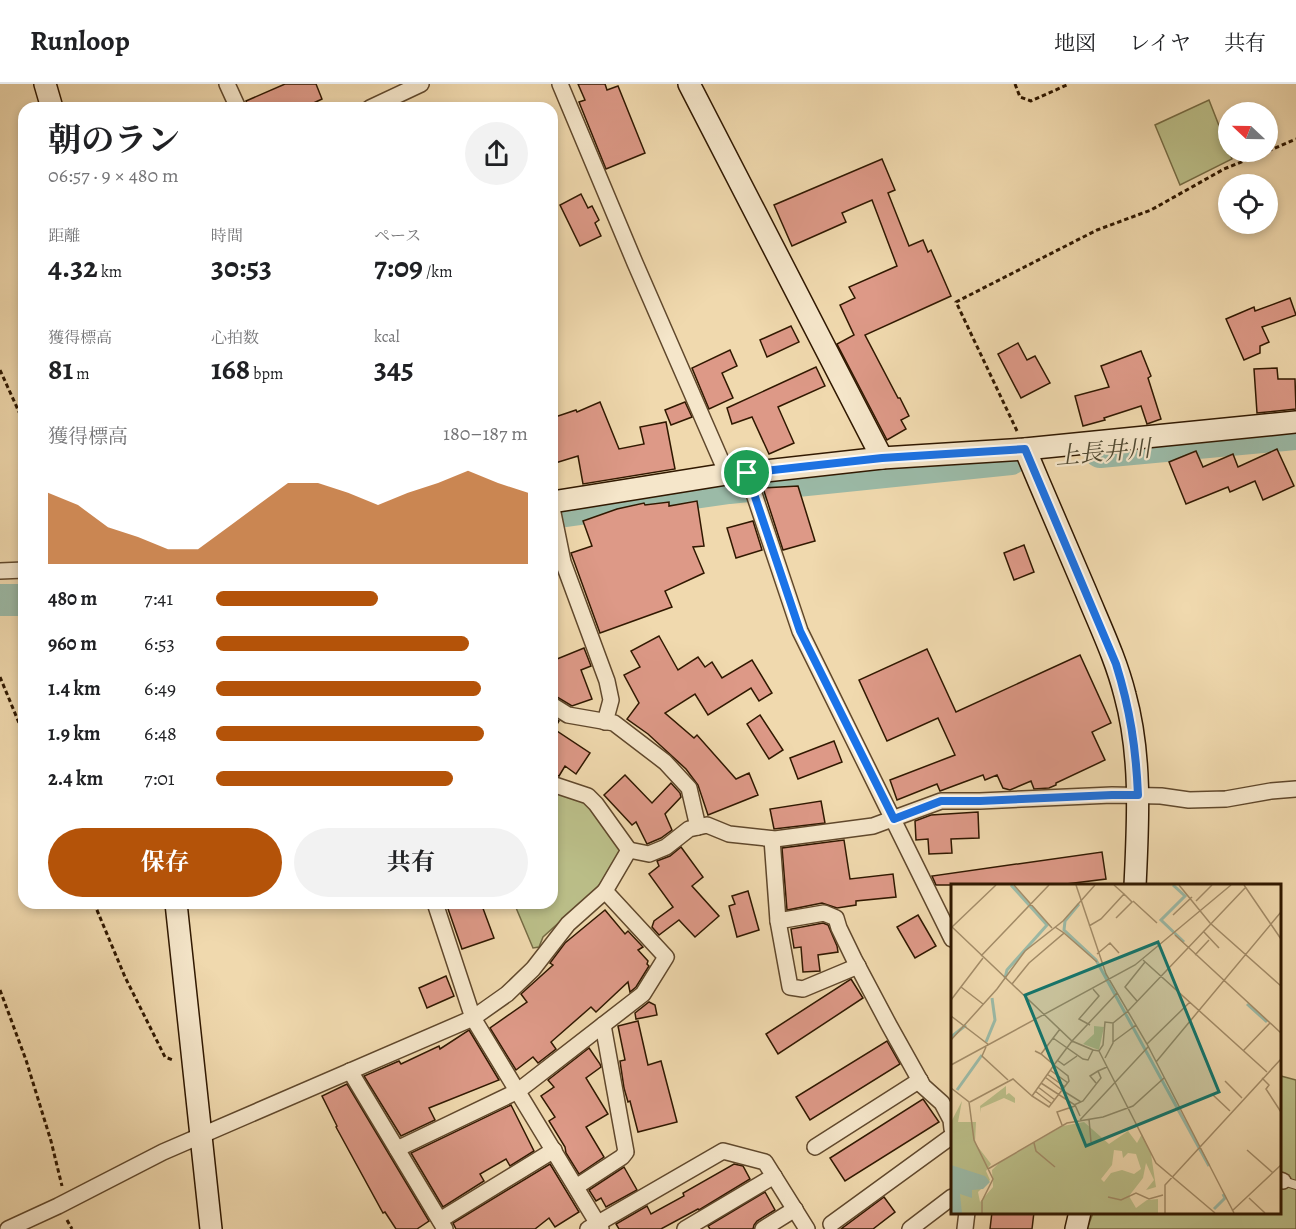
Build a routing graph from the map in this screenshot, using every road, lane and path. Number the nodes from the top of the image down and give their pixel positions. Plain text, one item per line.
1 (45, 84) edge
2 (227, 84) edge
3 (421, 84) edge
4 (560, 84) edge
5 (689, 84) edge
6 (1015, 84) edge
7 (1069, 84) edge
8 (50, 102) edge
9 (235, 102) edge
10 (383, 102) edge
11 (1296, 139) edge
12 (1278, 146) edge
13 (1241, 162) edge
14 (0, 370) edge
15 (18, 410) edge
16 (1296, 422) edge
17 (1025, 449) junction
18 (882, 458) junction
19 (737, 473) junction
20 (558, 501) edge
21 (558, 566) edge
22 (18, 570) edge
23 (0, 571) edge
24 (0, 677) edge
25 (558, 709) edge
26 (18, 720) edge
27 (605, 722) junction
28 (558, 786) edge
29 (1296, 789) edge
30 (1138, 795) junction
31 (894, 819) junction
32 (698, 827) junction
33 (772, 839) junction
34 (629, 850) junction
35 (1135, 884) edge
36 (605, 891) junction
37 (97, 909) edge
38 (177, 909) edge
39 (437, 909) edge
40 (778, 921) junction
41 (951, 937) edge
42 (858, 966) junction
43 (0, 990) edge
44 (473, 1018) junction
45 (603, 1025) junction
46 (194, 1069) junction
47 (350, 1071) junction
48 (920, 1080) junction
49 (518, 1091) junction
50 (951, 1120) edge
51 (201, 1135) junction
52 (951, 1137) edge
53 (816, 1147) dead end
54 (396, 1149) junction
55 (554, 1150) junction
56 (774, 1176) junction
57 (576, 1187) junction
58 (951, 1198) edge
59 (66, 1202) junction
60 (795, 1209) junction
61 (967, 1214) edge
62 (1080, 1214) edge
63 (831, 1224) dead end
64 (442, 1225) edge
65 (596, 1227) edge
66 (8, 1229) edge
67 (211, 1229) edge
68 (685, 1229) edge
69 (763, 1229) edge
70 (807, 1229) edge
71 (910, 1229) edge
72 (965, 1229) edge
73 (1076, 1229) edge

1 - 8 street
2 - 9 street
3 - 10 street
4 - 19 street
5 - 18 street
6 - 7 path
11 - 12 path
13 - 17 path
14 - 15 path
16 - 17 street
17 - 18 street
17 - 30 street
18 - 19 street
19 - 20 street
19 - 31 street
21 - 27 street
22 - 23 street
24 - 26 path
25 - 27 street
27 - 32 street
28 - 34 street
29 - 30 street
30 - 31 street
30 - 35 street
31 - 33 street
31 - 41 street
32 - 33 street
32 - 34 street
33 - 40 street
34 - 36 street
36 - 44 street
36 - 45 street
37 - 46 path
38 - 46 street
39 - 44 street
40 - 42 street
40 - 42 street
42 - 48 street
43 - 59 path
44 - 47 street
44 - 49 street
45 - 49 street
45 - 57 street
46 - 51 street
47 - 51 street
47 - 54 street
48 - 50 street
48 - 53 street
49 - 54 street
49 - 55 street
51 - 59 street
51 - 67 street
52 - 63 street
54 - 64 street
55 - 57 street
55 - 64 street
56 - 60 street
56 - 65 street
56 - 68 street
57 - 65 street
58 - 71 street
59 - 66 street
60 - 69 street
60 - 70 street
61 - 72 street
62 - 73 street

